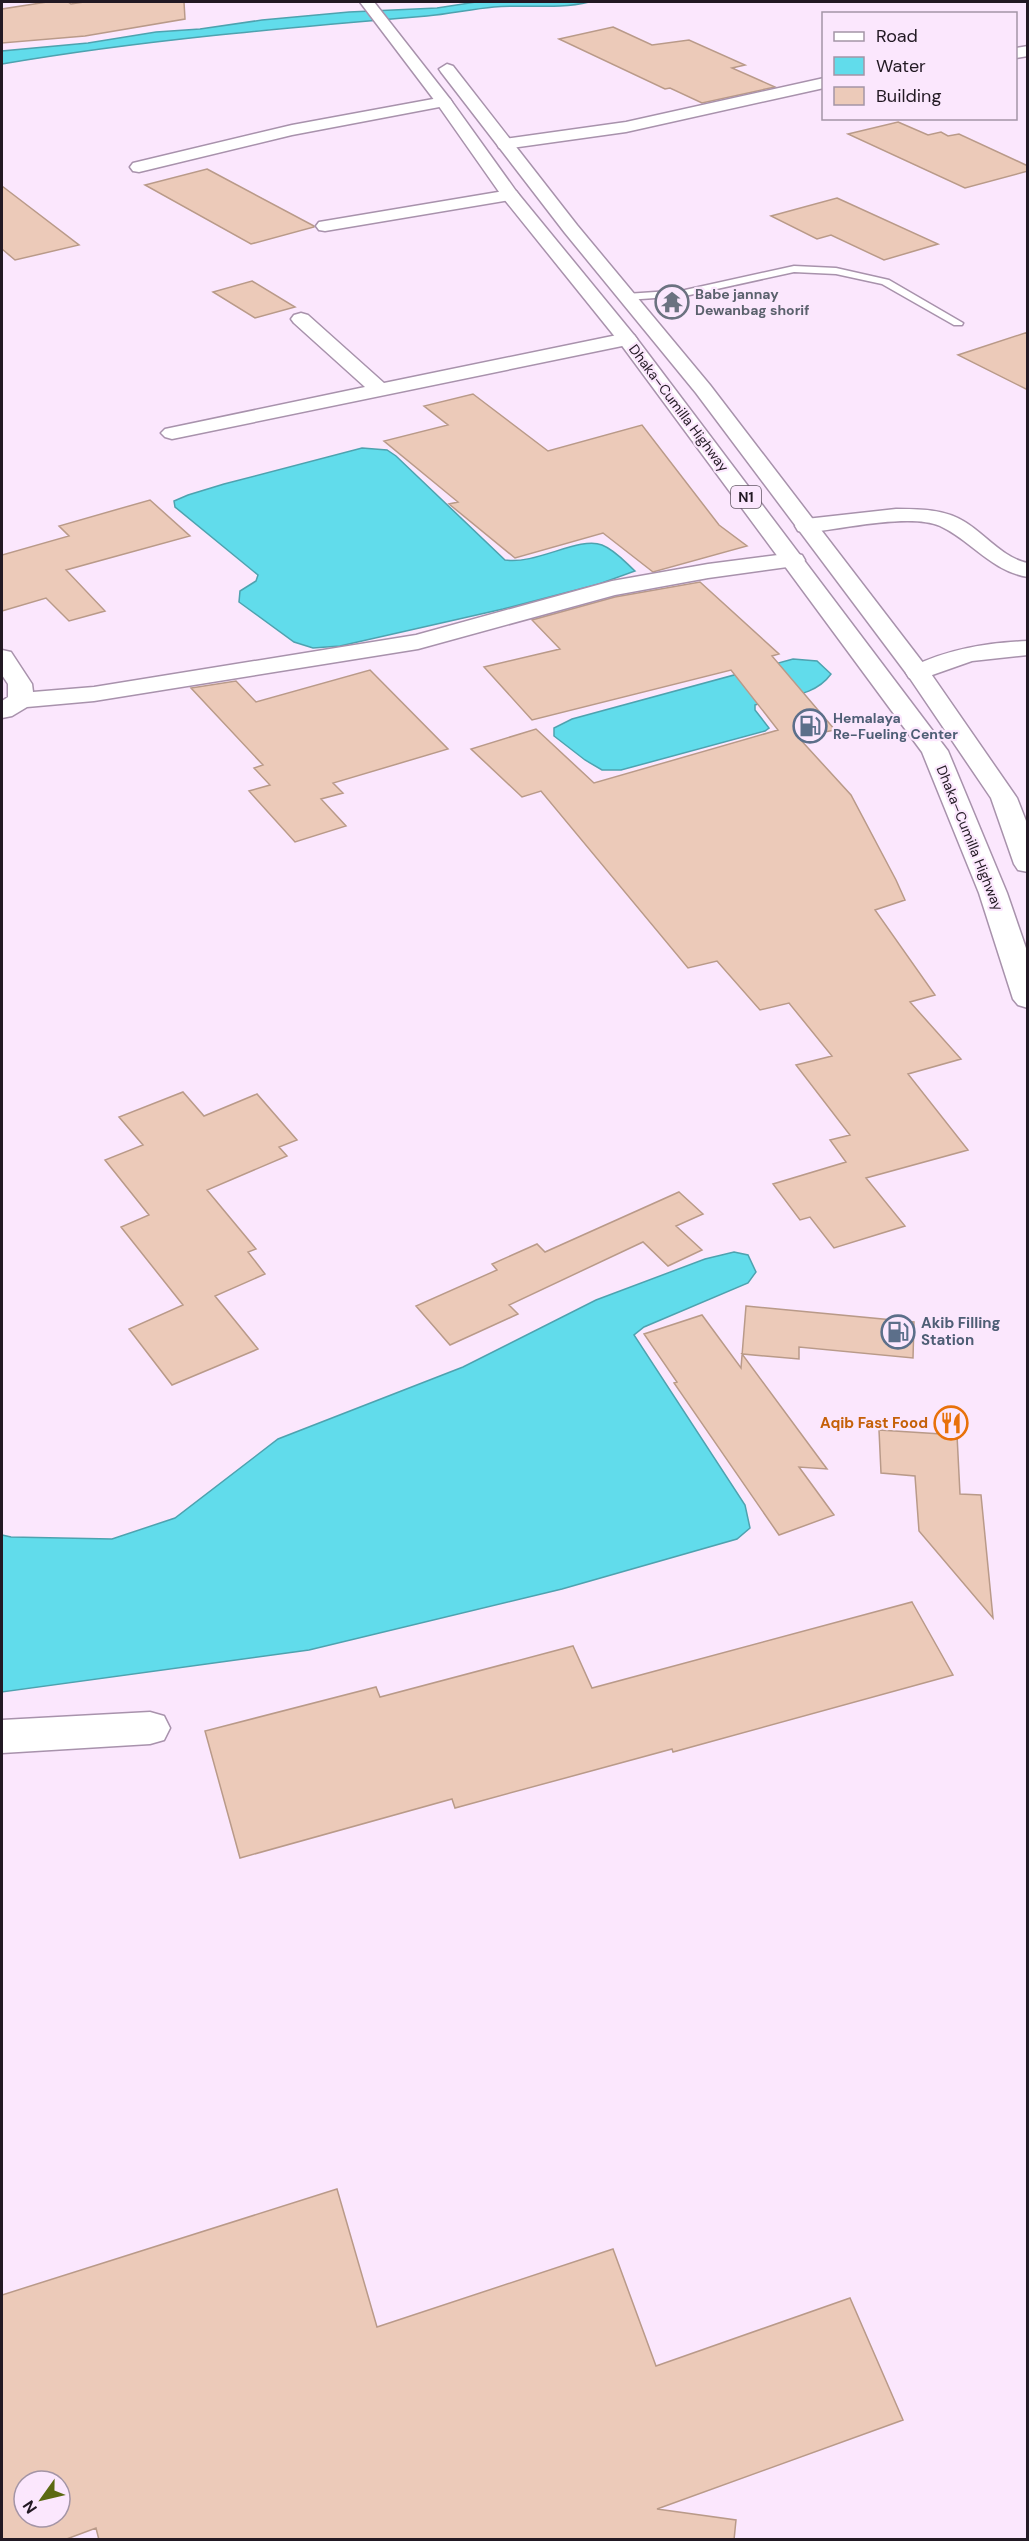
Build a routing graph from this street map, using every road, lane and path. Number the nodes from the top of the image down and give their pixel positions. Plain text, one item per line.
1 (369, 4) edge
2 (433, 50) dead end
3 (822, 83) edge
4 (444, 102) junction
5 (505, 144) junction
6 (139, 167) dead end
7 (510, 195) junction
8 (325, 226) dead end
9 (626, 297) junction
10 (301, 320) dead end
11 (958, 323) dead end
12 (627, 339) junction
13 (380, 390) junction
14 (172, 433) dead end
15 (806, 526) junction
16 (794, 560) junction
17 (1028, 570) edge
18 (1028, 648) edge
19 (2, 657) edge
20 (918, 673) junction
21 (11, 706) edge
22 (1028, 864) edge
23 (1028, 999) edge
24 (150, 1728) dead end
25 (2, 1737) edge

1 - 4 main road, Dhaka–Cumilla Highway / N1
2 - 5 main road, Dhaka–Cumilla Highway / N1
3 - 5 main road
4 - 6 main road
4 - 7 main road, Dhaka–Cumilla Highway / N1
5 - 9 main road, Dhaka–Cumilla Highway / N1
7 - 8 main road
7 - 12 main road, Dhaka–Cumilla Highway / N1
9 - 11 lane
9 - 15 main road, Dhaka–Cumilla Highway / N1
10 - 13 main road
12 - 13 main road
12 - 16 main road, Dhaka–Cumilla Highway / N1
13 - 14 main road
15 - 17 main road
15 - 20 main road, Dhaka–Cumilla Highway / N1
16 - 21 main road
16 - 23 main road, Dhaka–Cumilla Highway / N1
18 - 20 main road
19 - 21 main road
20 - 22 main road, Dhaka–Cumilla Highway / N1
24 - 25 main road

